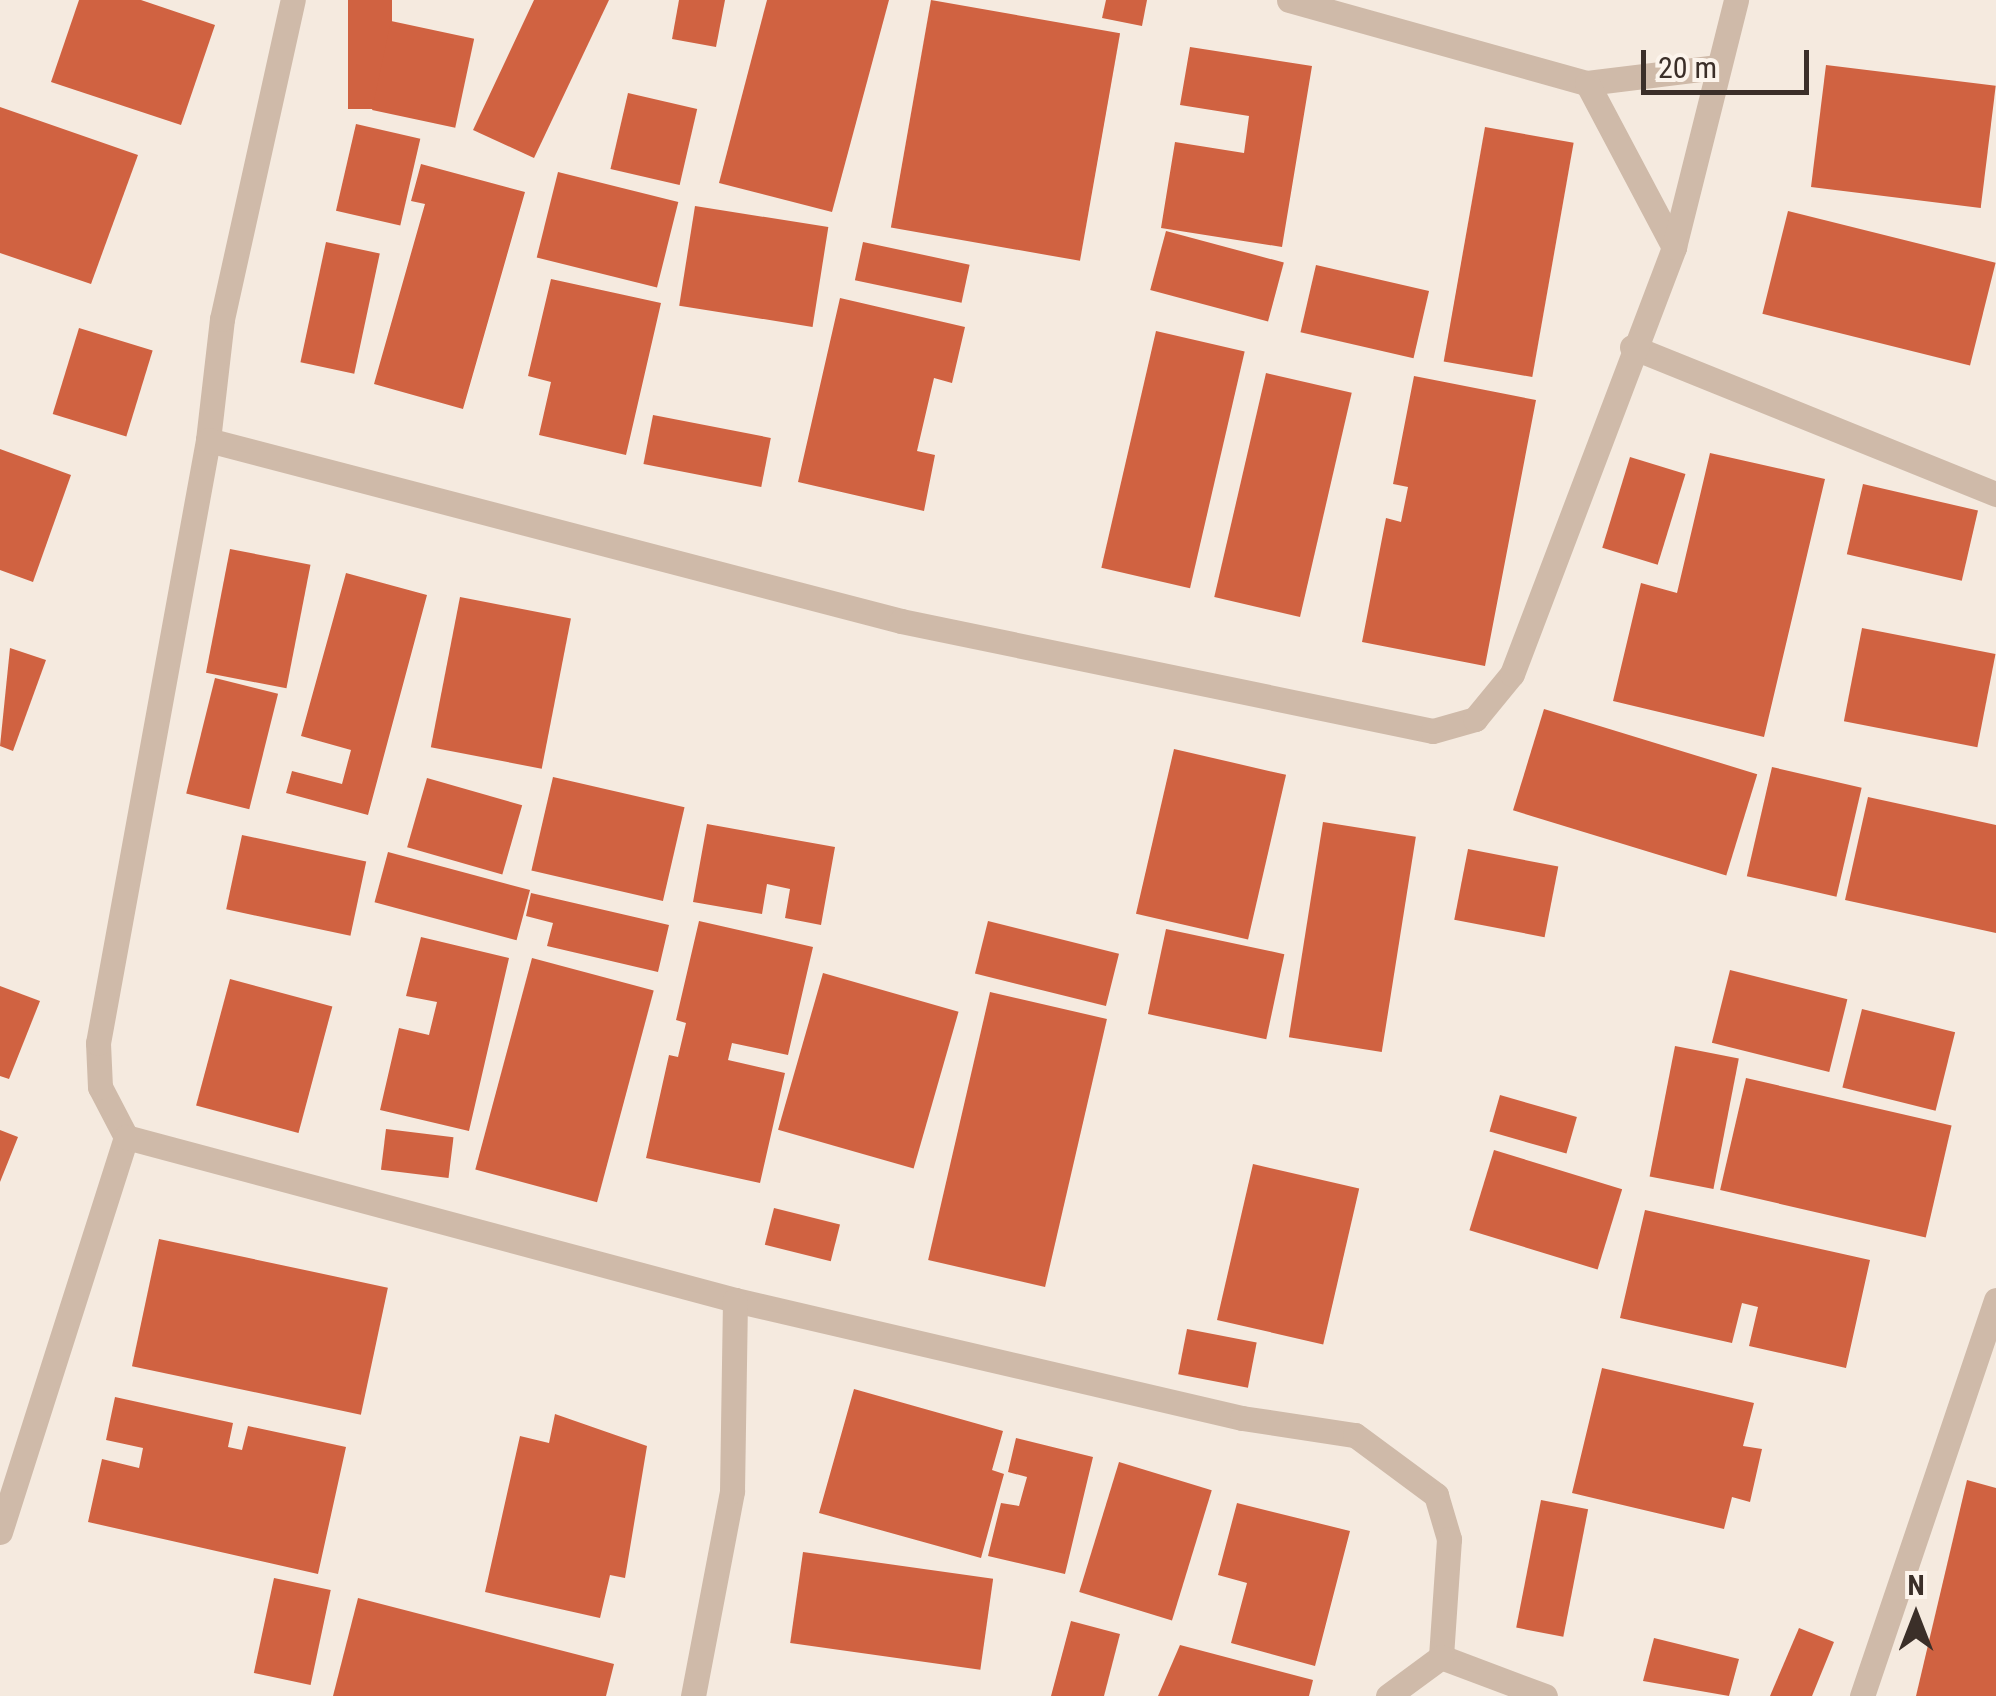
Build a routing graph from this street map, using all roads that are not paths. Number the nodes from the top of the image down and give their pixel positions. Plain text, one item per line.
1 (293, 0) edge
2 (1288, 0) edge
3 (1736, 0) edge
4 (1718, 67) junction
5 (1587, 83) junction
6 (1674, 246) junction
7 (1632, 347) junction
8 (208, 440) junction
9 (1996, 494) edge
10 (126, 1137) junction
11 (735, 1300) junction
12 (1996, 1300) edge
13 (0, 1532) edge
14 (1441, 1657) junction
15 (693, 1696) edge
16 (1388, 1696) edge
17 (1546, 1696) edge
18 (1862, 1696) edge

1 - 8 street
2 - 5 street
3 - 4 street
4 - 5 street
4 - 6 street
5 - 6 street
6 - 7 street
7 - 8 street
7 - 9 street
8 - 10 street
10 - 11 street
10 - 13 street
11 - 14 street
11 - 15 street
12 - 18 street
14 - 16 street
14 - 17 street

